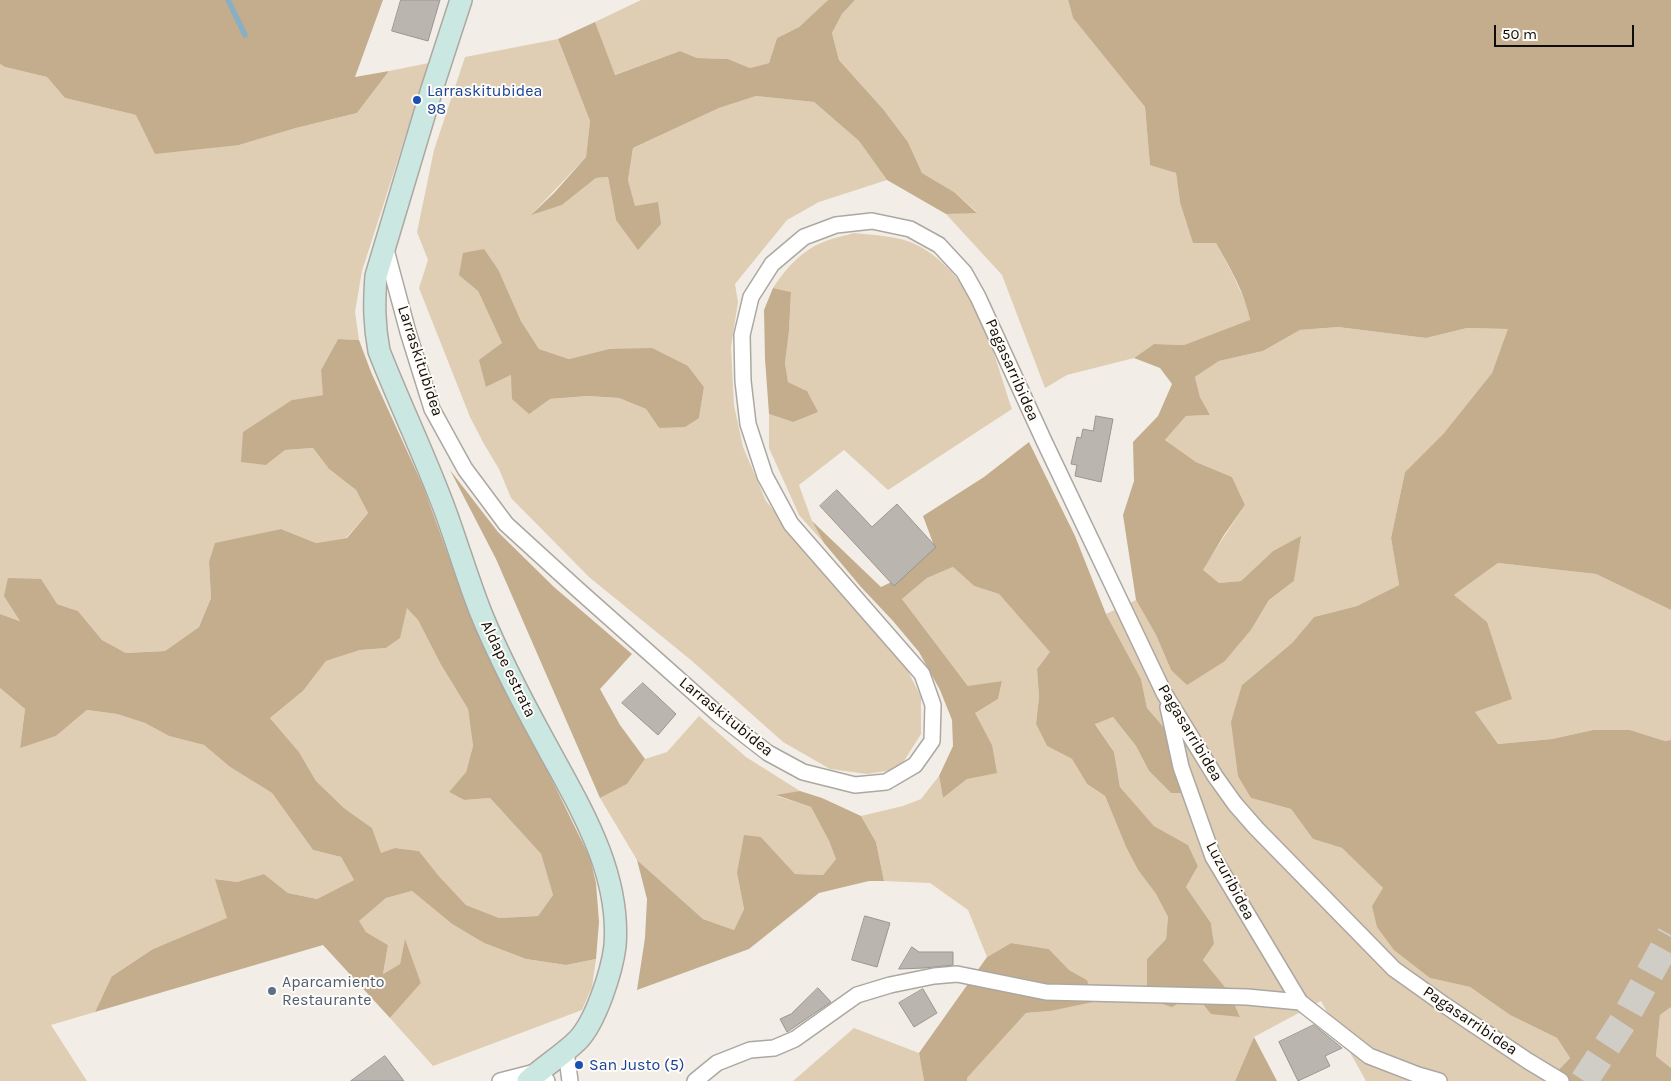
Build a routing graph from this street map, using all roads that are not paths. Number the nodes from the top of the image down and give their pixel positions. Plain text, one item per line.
1 (461, 0) edge
2 (385, 243) junction
3 (964, 272) joint
4 (1164, 693) junction
5 (1300, 1002) junction
6 (566, 1051) junction
7 (538, 1078) edge
8 (500, 1081) edge
9 (570, 1081) edge
10 (695, 1081) edge
11 (1439, 1081) edge
12 (1561, 1081) edge

1 - 2 street
2 - 3 street, Larraskitubidea
2 - 6 street, Aldape estrata
3 - 4 street, Pagasarribidea
4 - 5 street, Luzuribidea
4 - 12 street, Pagasarribidea
5 - 10 street
5 - 11 street, Luzuribidea
6 - 7 street, Aldape estrata
6 - 9 street
7 - 8 street

